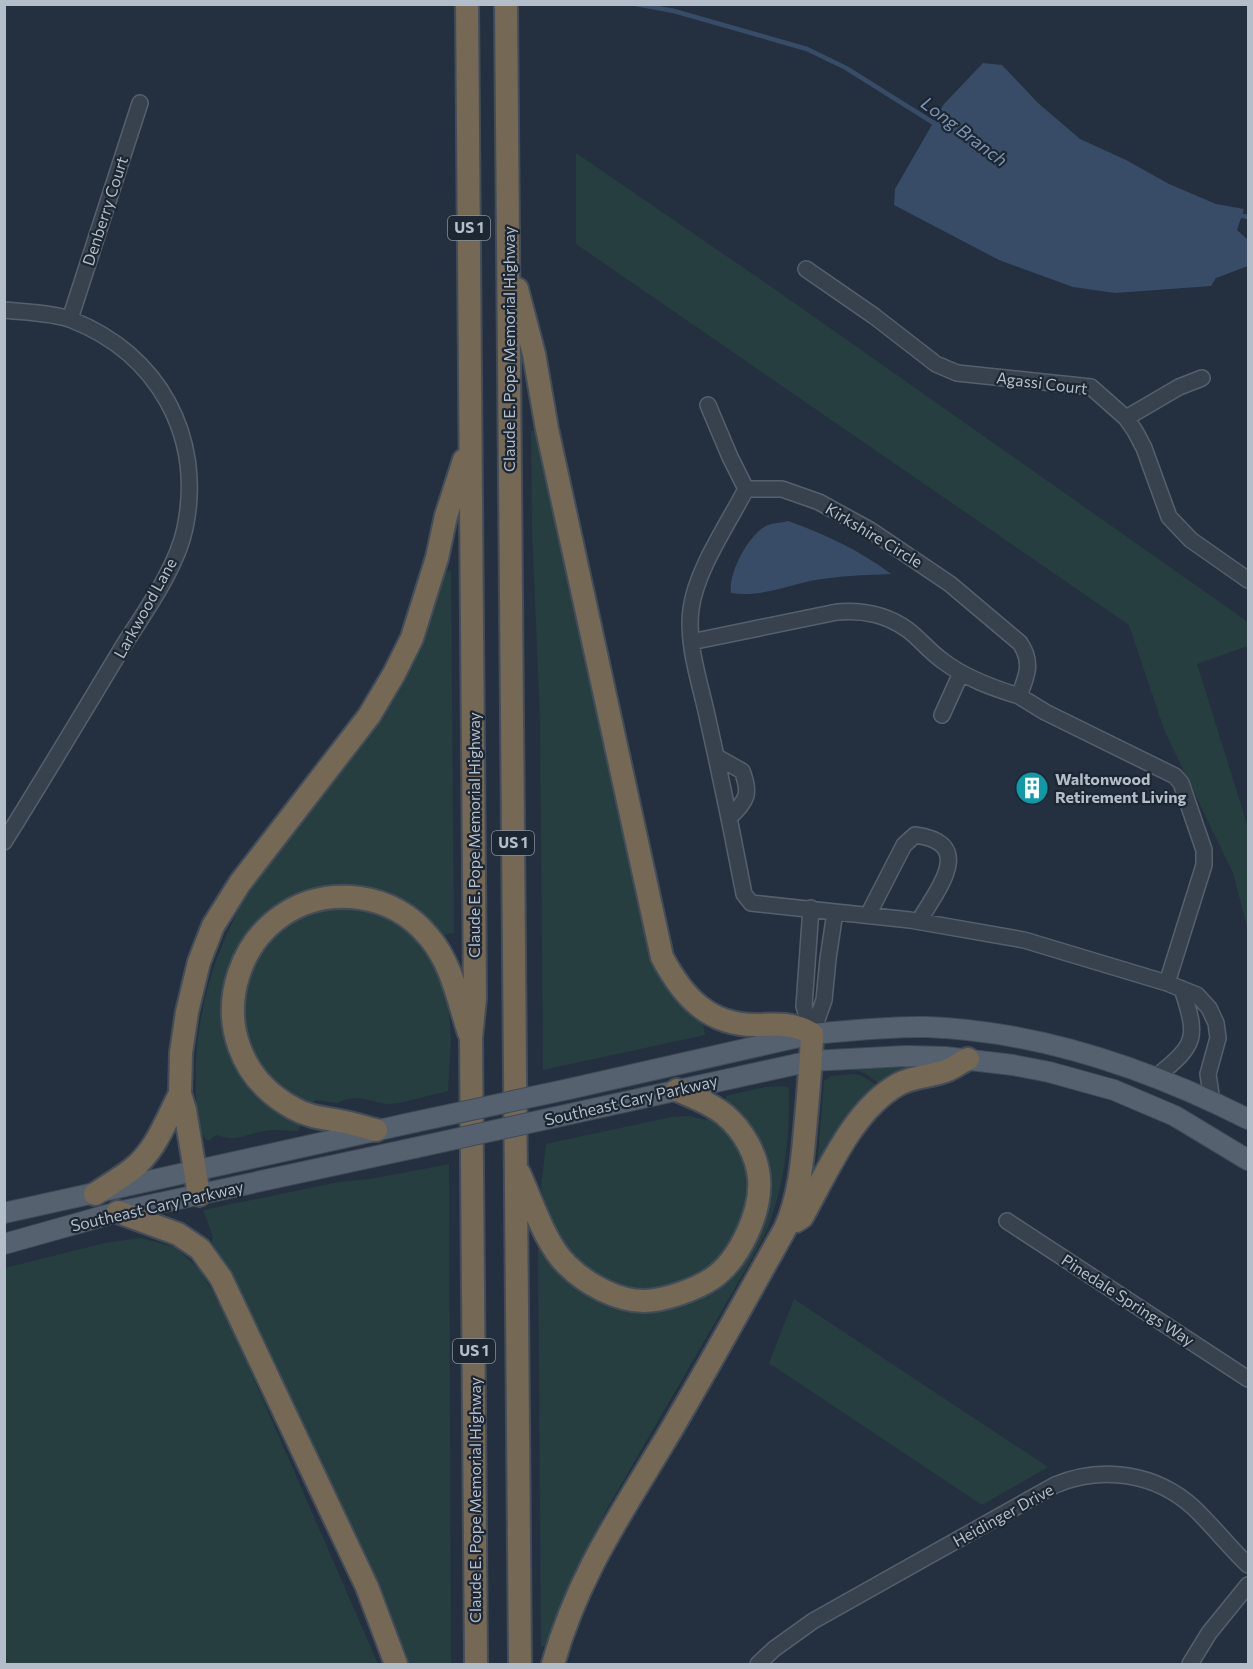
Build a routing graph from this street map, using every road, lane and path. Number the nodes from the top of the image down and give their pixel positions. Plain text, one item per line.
1 (467, 4) edge
2 (506, 4) edge
3 (140, 103) dead end
4 (509, 256) junction
5 (806, 269) dead end
6 (4, 310) edge
7 (70, 319) junction
8 (1202, 378) dead end
9 (708, 405) dead end
10 (1126, 418) junction
11 (470, 442) junction
12 (746, 489) junction
13 (1248, 580) edge
14 (691, 642) junction
15 (961, 673) junction
16 (1019, 696) junction
17 (942, 715) dead end
18 (717, 757) junction
19 (730, 817) junction
20 (4, 842) edge
21 (811, 909) junction
22 (836, 912) junction
23 (868, 915) junction
24 (919, 921) junction
25 (1167, 983) junction
26 (1182, 989) junction
27 (812, 1034) junction
28 (471, 1038) junction
29 (968, 1059) junction
30 (811, 1061) junction
31 (1156, 1077) junction
32 (677, 1090) junction
33 (180, 1094) junction
34 (1212, 1101) junction
35 (1248, 1119) edge
36 (376, 1130) junction
37 (1248, 1160) edge
38 (515, 1163) junction
39 (194, 1172) junction
40 (94, 1194) junction
41 (199, 1195) junction
42 (118, 1212) junction
43 (4, 1213) edge
44 (1007, 1221) dead end
45 (785, 1229) junction
46 (4, 1244) edge
47 (1248, 1378) edge
48 (1248, 1565) edge
49 (1248, 1585) edge
50 (396, 1665) edge
51 (476, 1665) edge
52 (520, 1665) edge
53 (553, 1665) edge
54 (758, 1665) edge
55 (1190, 1665) edge

1 - 11 highway, Claude E. Pope Memorial Highway / US 1
2 - 4 highway, Claude E. Pope Memorial Highway / US 1
3 - 7 street, Denberry Court
4 - 27 highway
4 - 38 highway, Claude E. Pope Memorial Highway / US 1
5 - 10 street, Agassi Court
6 - 7 street, Larkwood Lane
7 - 20 street, Larkwood Lane
8 - 10 street
9 - 12 street
10 - 13 street, Agassi Court
11 - 28 highway, Claude E. Pope Memorial Highway / US 1
11 - 33 highway
12 - 14 street
12 - 16 street, Kirkshire Circle
14 - 15 street
14 - 18 street
15 - 16 street
15 - 17 street
16 - 25 street
18 - 19 street
18 - 19 street
19 - 21 street
21 - 22 street
21 - 27 street
22 - 23 street
22 - 27 street
23 - 24 street
23 - 24 street
24 - 25 street
25 - 26 street
26 - 31 street
26 - 34 street
27 - 30 highway
27 - 31 main road, Southeast Cary Parkway
27 - 36 main road, Southeast Cary Parkway, bridge
28 - 36 highway
28 - 51 highway, Claude E. Pope Memorial Highway / US 1
29 - 30 main road, Southeast Cary Parkway
29 - 37 main road, Southeast Cary Parkway
29 - 45 highway
30 - 32 main road, Southeast Cary Parkway
30 - 45 highway
31 - 34 main road, Southeast Cary Parkway
32 - 38 highway
32 - 41 main road, Southeast Cary Parkway, bridge
33 - 39 highway
33 - 40 highway
34 - 35 main road, Southeast Cary Parkway
36 - 39 main road, Southeast Cary Parkway
38 - 52 highway, Claude E. Pope Memorial Highway / US 1
39 - 40 main road, Southeast Cary Parkway
39 - 41 highway
40 - 43 main road, Southeast Cary Parkway
41 - 42 main road, Southeast Cary Parkway
42 - 46 main road, Southeast Cary Parkway
42 - 50 highway
44 - 47 street, Pinedale Springs Way
45 - 53 highway
48 - 54 street, Heidinger Drive
49 - 55 street

